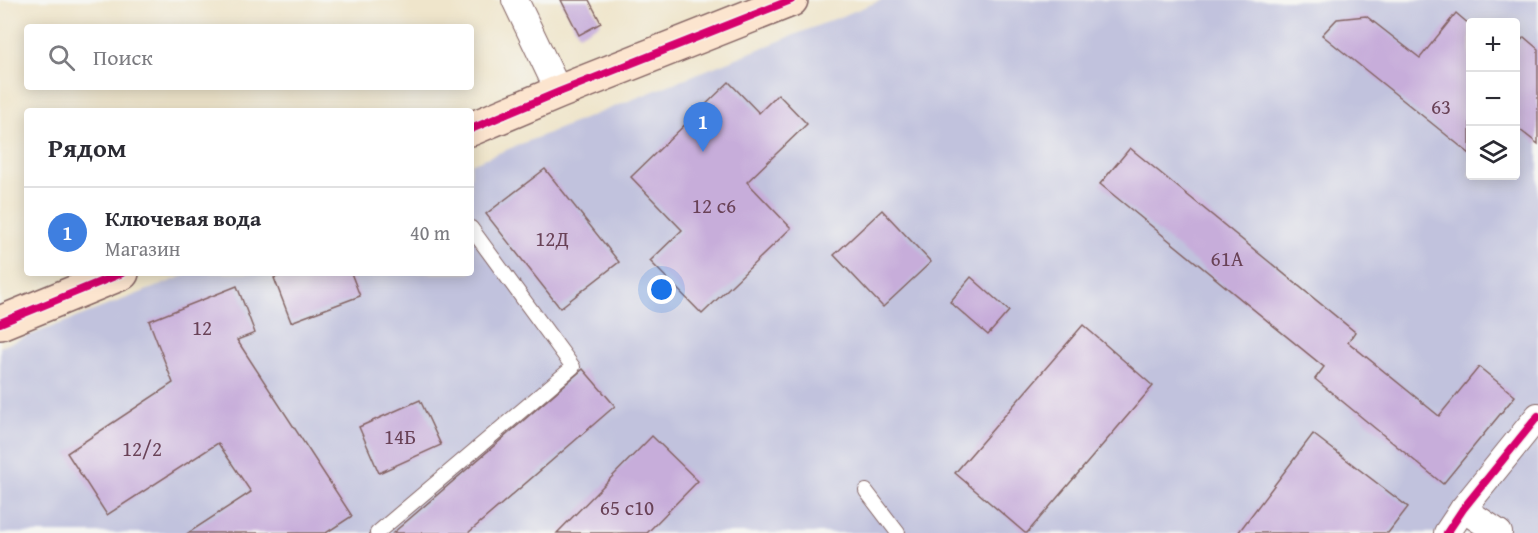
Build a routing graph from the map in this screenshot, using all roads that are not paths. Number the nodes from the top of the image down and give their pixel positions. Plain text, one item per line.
1 (515, 0) edge
2 (791, 0) edge
3 (559, 92) junction
4 (474, 128) edge
5 (474, 232) edge
6 (115, 276) edge
7 (0, 323) edge
8 (1538, 416) edge
9 (866, 492) dead end
10 (1463, 509) junction
11 (377, 533) edge
12 (898, 533) edge
13 (1447, 533) edge
14 (1499, 533) edge

1 - 3 street
2 - 3 street
3 - 4 street
5 - 11 lane
6 - 7 street
8 - 10 street
9 - 12 lane
10 - 13 street
10 - 14 street

